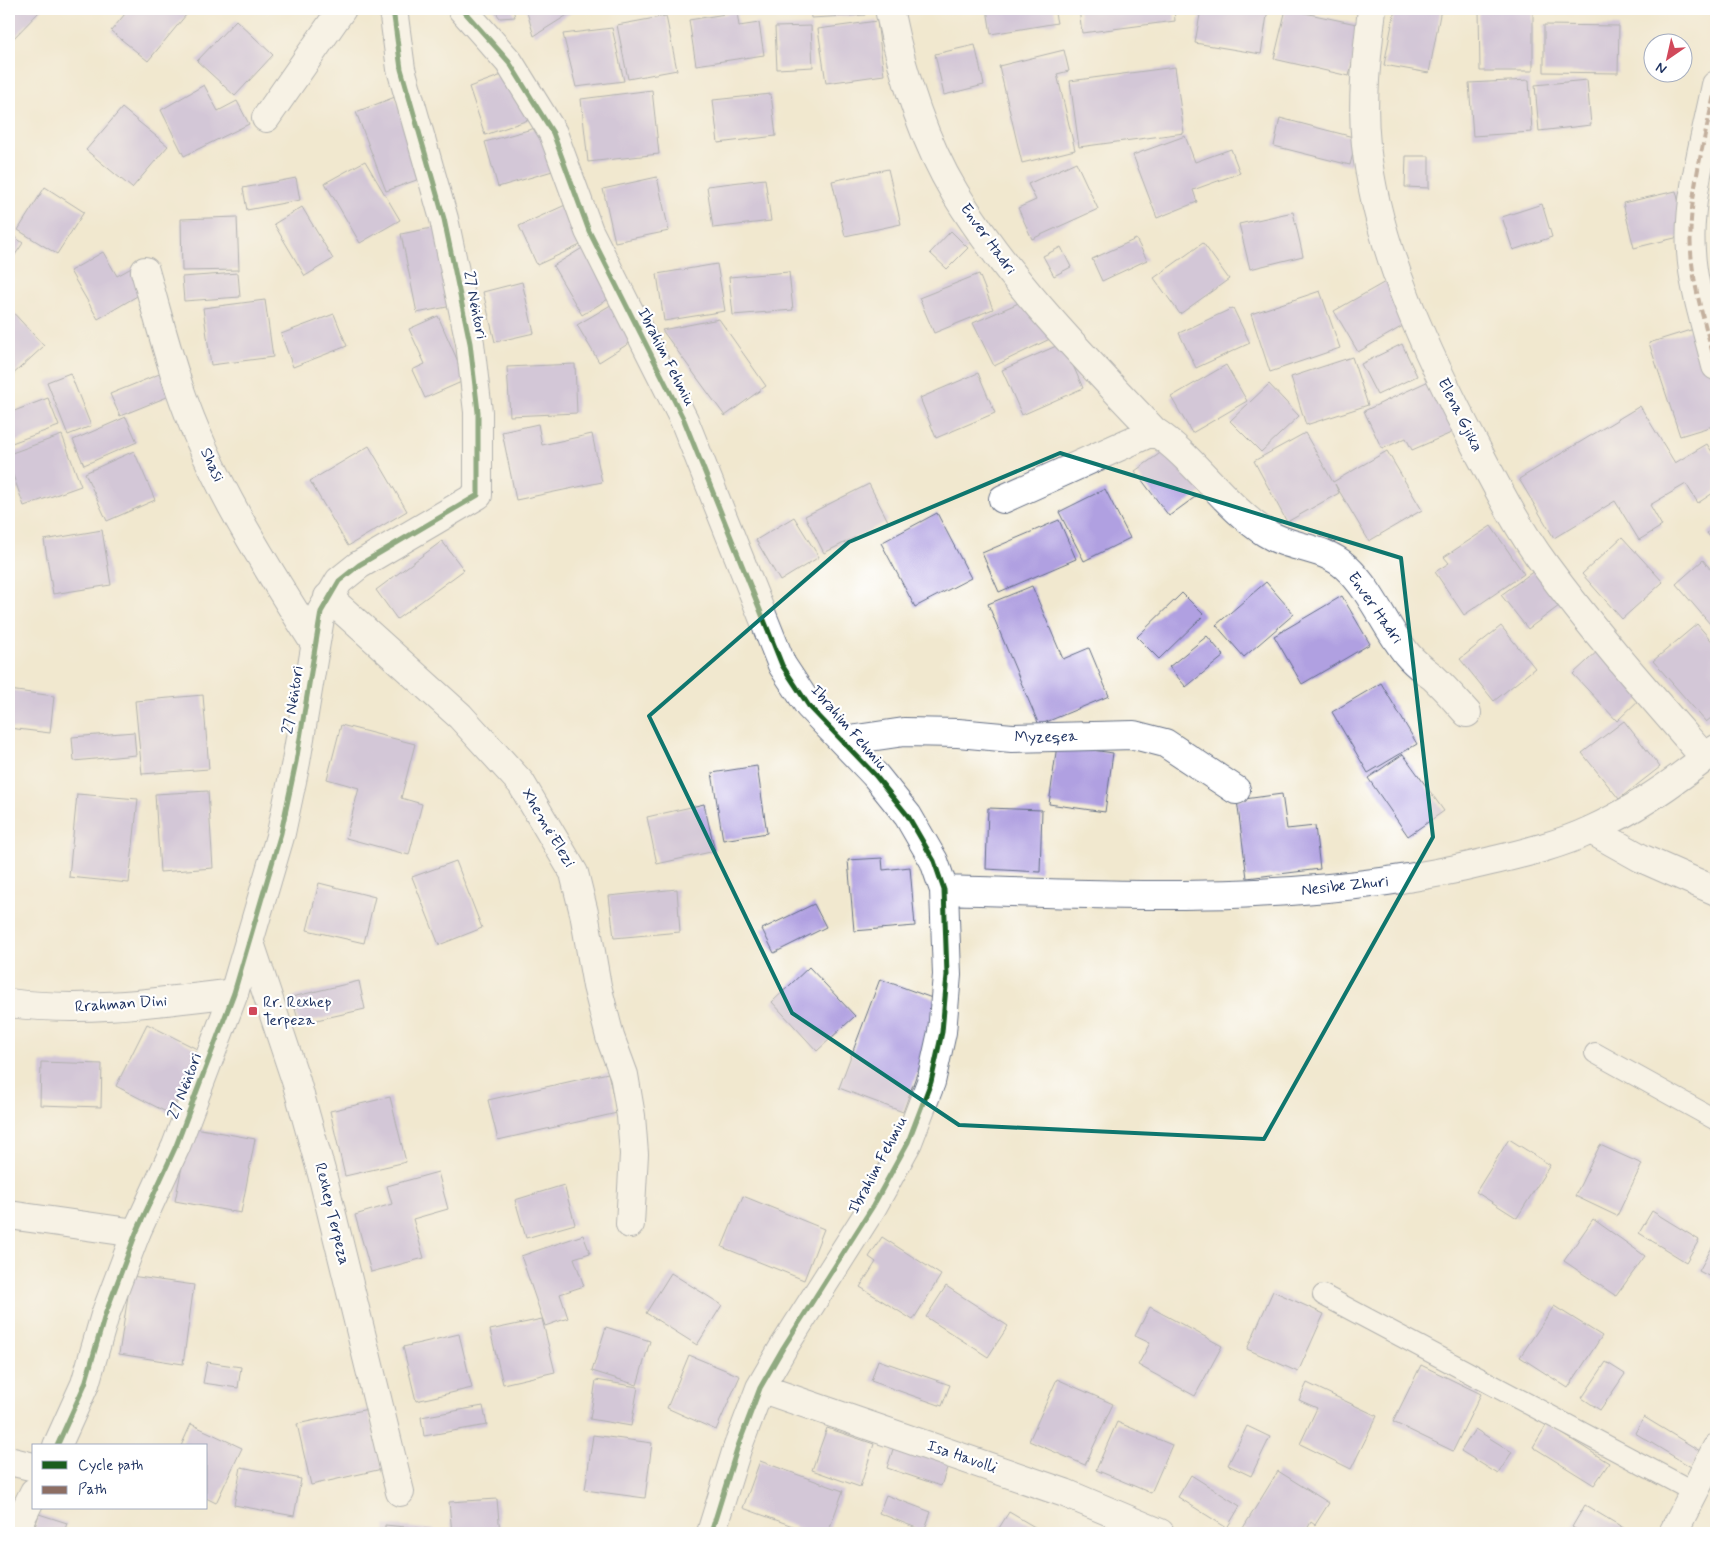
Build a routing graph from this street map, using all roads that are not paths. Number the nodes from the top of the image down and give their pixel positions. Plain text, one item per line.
1 (342, 9) edge
2 (392, 9) edge
3 (462, 9) edge
4 (889, 9) edge
5 (1371, 9) edge
6 (1716, 85) edge
7 (266, 118) dead end
8 (145, 270) dead end
9 (1716, 366) edge
10 (1154, 431) junction
11 (1003, 498) dead end
12 (328, 597) junction
13 (315, 644) junction
14 (1467, 712) dead end
15 (843, 741) junction
16 (1711, 754) edge
17 (1236, 790) dead end
18 (1591, 830) junction
19 (944, 890) junction
20 (1716, 892) edge
21 (249, 940) junction
22 (234, 993) junction
23 (9, 1003) edge
24 (1595, 1053) dead end
25 (1716, 1120) edge
26 (9, 1215) edge
27 (630, 1224) dead end
28 (136, 1234) junction
29 (1323, 1295) dead end
30 (760, 1388) junction
31 (58, 1444) edge
32 (1716, 1449) edge
33 (9, 1462) edge
34 (32, 1467) edge
35 (400, 1492) dead end
36 (1694, 1492) junction
37 (32, 1496) edge
38 (1679, 1531) edge
39 (14, 1533) edge
40 (712, 1533) edge
41 (1160, 1533) edge

1 - 7 street
2 - 12 street, 27 Nëntori
3 - 15 street, Ibrahim Fehmiu
4 - 10 street, Enver Hadri
5 - 16 street, Elena Gjika
6 - 9 street
8 - 13 street, Shasi
10 - 11 street
10 - 14 street, Enver Hadri
12 - 13 street, 27 Nëntori
12 - 27 street, Xhemë Elezi
13 - 21 street, 27 Nëntori
15 - 17 street, Myzeqea
15 - 19 street, Ibrahim Fehmiu
16 - 18 street, Nesibe Zhuri
18 - 19 street, Nesibe Zhuri
18 - 20 street
19 - 30 street, Ibrahim Fehmiu
21 - 22 street, 27 Nëntori
21 - 35 street, Rexhep Terpeza
22 - 23 street, Rrahman Dini
22 - 28 street, 27 Nëntori
24 - 25 lane
26 - 28 street
28 - 31 street, 27 Nëntori
29 - 36 lane
30 - 40 street, Ibrahim Fehmiu
30 - 41 street, Isa Havolli
32 - 36 street
33 - 34 street
36 - 38 street
37 - 39 street

